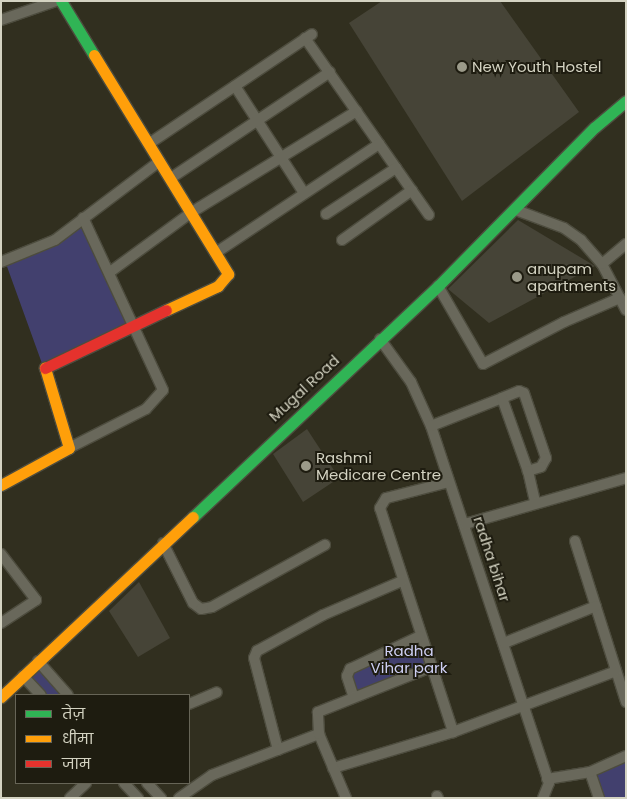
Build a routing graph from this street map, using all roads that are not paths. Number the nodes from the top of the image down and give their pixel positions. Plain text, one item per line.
1 (56, 1) edge
2 (61, 1) edge
3 (1, 20) edge
4 (330, 72) junction
5 (235, 86) junction
6 (626, 101) edge
7 (357, 111) junction
8 (257, 120) junction
9 (150, 143) junction
10 (379, 144) junction
11 (281, 157) junction
12 (160, 160) junction
13 (396, 168) junction
14 (171, 178) junction
15 (412, 190) junction
16 (304, 193) junction
17 (516, 210) junction
18 (192, 212) junction
19 (326, 214) dead end
20 (429, 214) dead end
21 (83, 218) junction
22 (342, 240) dead end
23 (626, 244) edge
24 (217, 252) junction
25 (1, 262) edge
26 (602, 264) junction
27 (110, 272) junction
28 (438, 286) junction
29 (620, 298) junction
30 (626, 310) edge
31 (135, 324) junction
32 (380, 339) junction
33 (502, 398) junction
34 (431, 426) junction
35 (69, 448) junction
36 (528, 471) junction
37 (626, 478) edge
38 (449, 482) junction
39 (1, 485) edge
40 (535, 502) junction
41 (465, 524) junction
42 (575, 541) dead end
43 (163, 542) junction
44 (325, 545) dead end
45 (1, 554) edge
46 (402, 581) junction
47 (596, 606) junction
48 (1, 623) edge
49 (420, 636) junction
50 (504, 643) junction
51 (38, 662) junction
52 (431, 667) junction
53 (616, 671) junction
54 (23, 676) junction
55 (217, 692) dead end
56 (40, 694) edge
57 (67, 694) edge
58 (353, 695) junction
59 (1, 696) edge
60 (626, 702) edge
61 (190, 704) edge
62 (524, 705) junction
63 (453, 732) junction
64 (319, 734) junction
65 (278, 750) junction
66 (626, 756) edge
67 (333, 768) junction
68 (590, 772) junction
69 (547, 779) junction
70 (85, 784) edge
71 (125, 784) edge
72 (148, 784) edge
73 (70, 798) edge
74 (138, 798) edge
75 (161, 798) edge
76 (179, 798) edge
77 (346, 798) edge
78 (543, 798) edge
79 (599, 798) edge

1 - 3 street
2 - 9 street
4 - 5 street
4 - 7 street
4 - 8 street
5 - 8 street
5 - 9 street
6 - 17 street, Mugal Road
7 - 10 street
7 - 11 street
8 - 11 street
8 - 14 street
9 - 12 street
10 - 13 street
10 - 16 street
11 - 16 street
11 - 18 street
12 - 14 street
12 - 21 street
13 - 15 street
13 - 19 street
14 - 18 street
15 - 20 street
15 - 22 street
16 - 24 street
17 - 26 street
17 - 28 street, Mugal Road
18 - 24 street
18 - 27 street
21 - 25 street
21 - 27 street
23 - 26 street
24 - 31 street
26 - 29 street
27 - 31 street
28 - 29 street
28 - 32 street, Mugal Road
29 - 30 street
31 - 35 street
31 - 35 street
32 - 34 street, radha bihar
32 - 43 street, Mugal Road
33 - 34 street
33 - 36 street
33 - 36 street
34 - 38 street, radha bihar
35 - 39 street
36 - 40 street
37 - 40 street
38 - 41 street, radha bihar
38 - 46 street
40 - 41 street
41 - 50 street, radha bihar
42 - 47 street
43 - 44 street
43 - 51 street, Mugal Road
45 - 48 street
46 - 49 street
46 - 65 street
47 - 50 street
47 - 53 street
49 - 52 street
49 - 58 street
50 - 62 street, radha bihar
51 - 54 street, Mugal Road
51 - 57 street
52 - 58 street
52 - 63 street
53 - 60 street
53 - 62 street
54 - 56 street
54 - 59 street, Mugal Road
55 - 61 street
58 - 64 street
62 - 63 street
62 - 69 street, radha bihar
63 - 67 street
64 - 65 street
64 - 67 street
65 - 76 street
66 - 68 street
67 - 77 street
68 - 69 street
68 - 79 street
69 - 78 street, radha bihar
70 - 73 street
71 - 74 street
72 - 75 street

